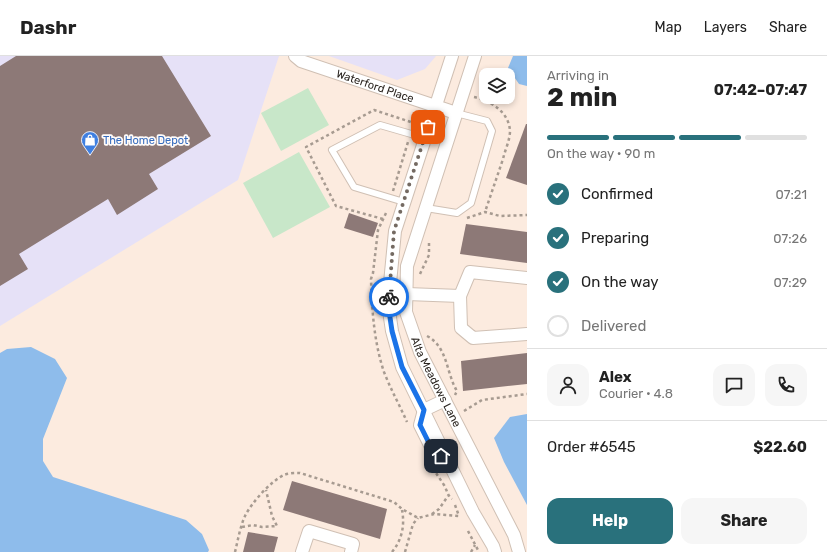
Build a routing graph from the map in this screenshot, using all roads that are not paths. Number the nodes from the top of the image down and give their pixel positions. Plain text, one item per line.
1 (295, 56) edge
2 (452, 56) edge
3 (475, 56) edge
4 (435, 106) junction
5 (456, 113) junction
6 (425, 138) junction
7 (404, 202) junction
8 (426, 208) junction
9 (527, 278) edge
10 (412, 294) junction
11 (389, 295) junction
12 (460, 296) junction
13 (527, 334) edge
14 (449, 399) junction
15 (424, 410) junction
16 (302, 552) edge
17 (350, 552) edge
18 (495, 552) edge
19 (519, 552) edge

1 - 4 street, Waterford Place
2 - 4 street, Alta Meadows Lane
3 - 5 street, Alta Meadows Lane
4 - 5 street, Waterford Place
4 - 6 street, Alta Meadows Lane
5 - 8 street, Alta Meadows Lane
5 - 8 lane
6 - 7 street, Alta Meadows Lane
6 - 7 lane
7 - 11 street, Alta Meadows Lane
8 - 10 street, Alta Meadows Lane
9 - 12 street
10 - 11 street
10 - 12 street
10 - 14 street, Alta Meadows Lane
11 - 15 street, Alta Meadows Lane
12 - 13 street
14 - 15 street
14 - 19 street, Alta Meadows Lane
15 - 18 street
16 - 17 street

